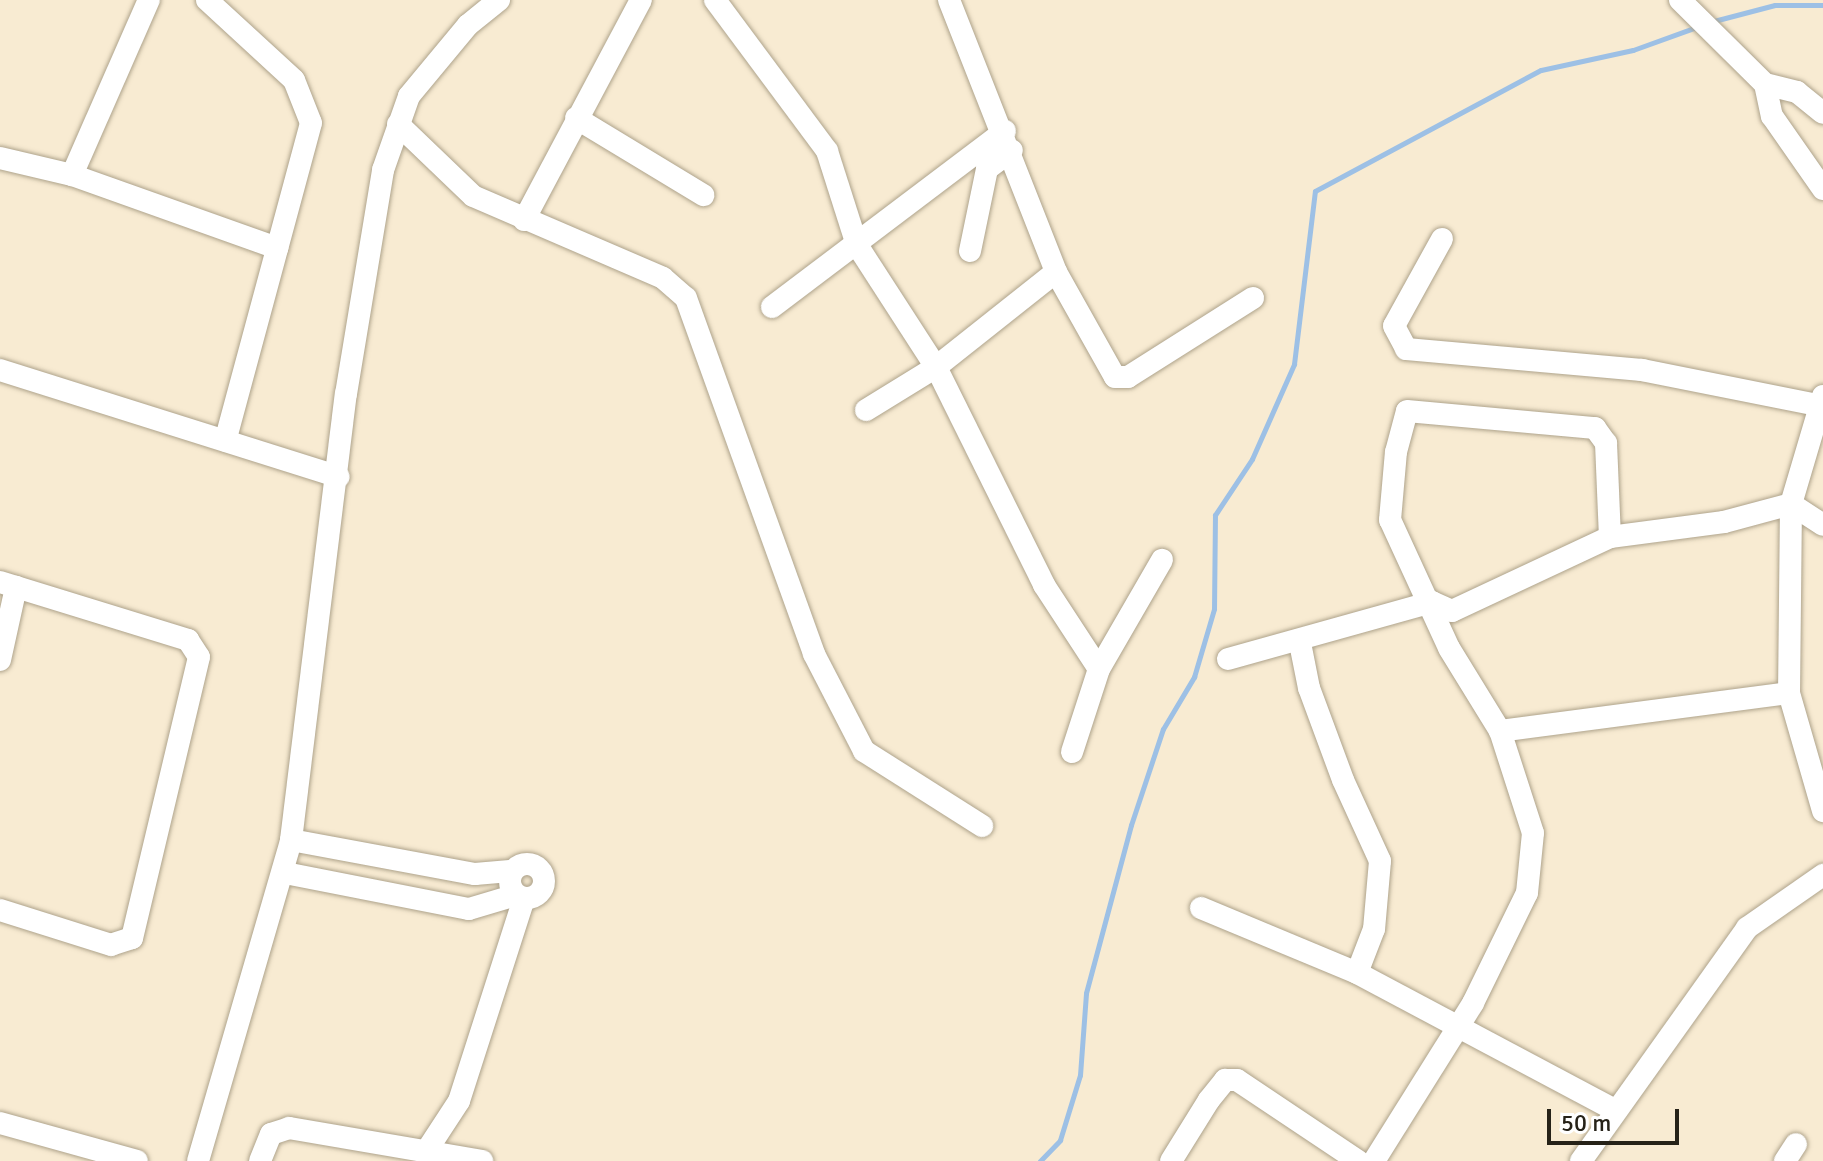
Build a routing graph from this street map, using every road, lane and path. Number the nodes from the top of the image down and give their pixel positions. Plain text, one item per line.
1 (149, 0) edge
2 (207, 0) edge
3 (499, 0) edge
4 (641, 0) edge
5 (715, 0) edge
6 (949, 0) edge
7 (1684, 5) edge
8 (1765, 84) junction
9 (1823, 113) edge
10 (576, 118) junction
11 (398, 124) junction
12 (1008, 141) junction
13 (0, 158) edge
14 (72, 175) junction
15 (1823, 189) edge
16 (703, 195) dead end
17 (524, 220) junction
18 (1442, 239) dead end
19 (857, 245) junction
20 (277, 248) junction
21 (970, 251) dead end
22 (1056, 272) junction
23 (1253, 298) dead end
24 (772, 307) dead end
25 (936, 367) junction
26 (5, 379) edge
27 (1820, 401) edge
28 (866, 410) dead end
29 (225, 441) junction
30 (339, 477) junction
31 (1791, 504) junction
32 (1823, 525) edge
33 (1610, 537) junction
34 (1162, 560) dead end
35 (8, 585) edge
36 (1432, 602) junction
37 (1300, 643) junction
38 (1228, 659) dead end
39 (0, 660) edge
40 (1099, 669) junction
41 (1789, 693) junction
42 (1500, 731) junction
43 (1072, 752) dead end
44 (1823, 811) edge
45 (982, 826) dead end
46 (291, 840) junction
47 (285, 873) junction
48 (1823, 875) edge
49 (520, 896) junction
50 (1201, 908) dead end
51 (0, 910) edge
52 (1357, 973) junction
53 (1454, 1027) junction
54 (1613, 1109) junction
55 (0, 1123) edge
56 (429, 1147) junction
57 (72, 1152) edge
58 (137, 1161) edge
59 (198, 1161) edge
60 (260, 1161) edge
61 (482, 1161) edge
62 (1171, 1161) edge
63 (1358, 1161) edge
64 (1374, 1161) edge
65 (1581, 1161) edge

1 - 14 street
2 - 20 street
3 - 11 street
4 - 10 street
5 - 19 street
6 - 12 street
7 - 8 street
8 - 9 street
8 - 15 street
10 - 16 street
10 - 17 street
11 - 17 street
11 - 30 street
12 - 19 street
12 - 21 street
12 - 22 street
13 - 14 street
14 - 20 street
17 - 45 street
18 - 27 street
19 - 24 street
19 - 25 street
20 - 29 street
22 - 23 street
22 - 25 street
25 - 28 street
25 - 40 street
26 - 29 street
27 - 31 street
29 - 30 street
30 - 46 street
31 - 32 street
31 - 33 street
31 - 41 street
33 - 36 street
33 - 36 street
34 - 40 street
35 - 39 street
35 - 51 street
36 - 37 street
36 - 42 street
37 - 38 street
37 - 52 street
40 - 43 street
41 - 42 street
41 - 44 street
42 - 53 street
46 - 47 street
46 - 49 street
47 - 49 street
47 - 59 street
48 - 54 street
49 - 56 street
50 - 52 street
52 - 53 street
53 - 54 street
53 - 64 street
54 - 65 street
55 - 57 street
56 - 60 street
56 - 61 street
57 - 58 street
62 - 63 street

